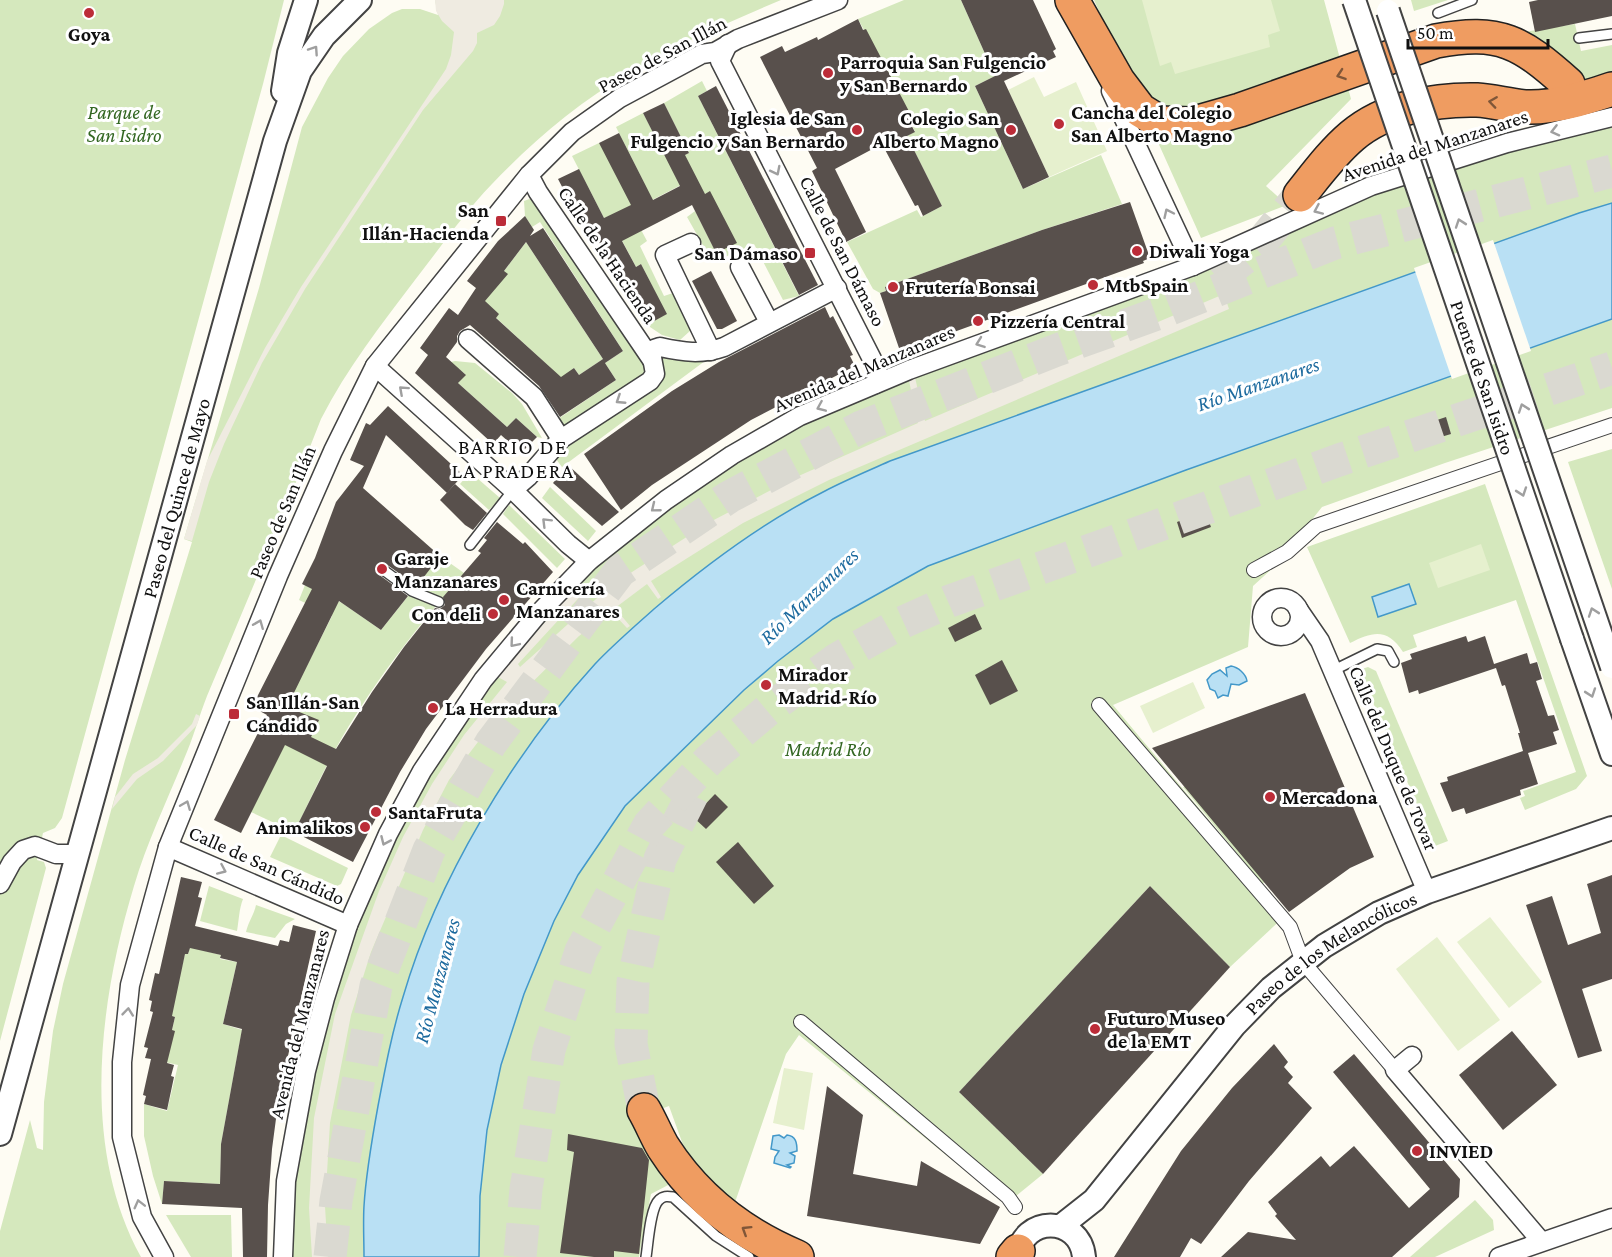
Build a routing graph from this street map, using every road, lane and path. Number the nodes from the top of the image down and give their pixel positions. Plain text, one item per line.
1 (306, 0) edge
2 (360, 0) edge
3 (838, 0) edge
4 (1070, 0) edge
5 (1353, 0) edge
6 (1384, 0) edge
7 (1472, 0) edge
8 (1438, 13) dead end
9 (1612, 34) edge
10 (1579, 38) dead end
11 (728, 44) junction
12 (702, 54) junction
13 (720, 61) junction
14 (1568, 84) dead end
15 (1612, 89) edge
16 (1612, 117) edge
17 (275, 141) junction
18 (529, 175) junction
19 (1300, 195) tunnel mouth
20 (691, 243) dead end
21 (1193, 266) junction
22 (740, 267) dead end
23 (837, 288) junction
24 (770, 322) junction
25 (468, 339) dead end
26 (711, 351) junction
27 (652, 360) junction
28 (375, 366) junction
29 (875, 384) junction
30 (1612, 425) edge
31 (561, 439) junction
32 (513, 490) junction
33 (470, 545) dead end
34 (589, 561) junction
35 (382, 569) dead end
36 (1254, 570) dead end
37 (439, 602) dead end
38 (1298, 609) junction
39 (1287, 635) junction
40 (1320, 641) junction
41 (1394, 662) dead end
42 (1612, 668) edge
43 (1332, 671) junction
44 (1099, 705) dead end
45 (1611, 751) edge
46 (1612, 828) edge
47 (168, 847) junction
48 (77, 854) junction
49 (0, 884) edge
50 (1426, 892) junction
51 (348, 925) junction
52 (1303, 962) junction
53 (801, 1022) dead end
54 (1412, 1056) dead end
55 (1395, 1070) junction
56 (644, 1110) tunnel mouth
57 (0, 1134) edge
58 (1015, 1207) dead end
59 (1612, 1218) edge
60 (1075, 1241) edge
61 (1541, 1241) junction
62 (1016, 1255) edge
63 (164, 1257) edge
64 (283, 1257) edge
65 (646, 1257) edge
66 (749, 1257) edge
67 (797, 1257) edge
68 (1499, 1257) edge

1 - 17 street, Paseo del Quince de Mayo
17 -> 2 street, Paseo del Quince de Mayo
3 - 11 street, Paseo de San Illán
14 -> 4 highway
21 -> 4 street
5 -> 45 street, Puente de San Isidro, bridge
42 -> 6 street, Puente de San Isidro, bridge
7 - 8 lane
9 - 10 lane
11 - 12 street, Paseo de San Illán
11 - 13 street
12 - 13 street
12 - 18 street, Paseo de San Illán
13 -> 23 street, Calle de San Dámaso
15 -> 19 highway
16 -> 21 street, Avenida del Manzanares
17 - 48 street, Paseo del Quince de Mayo
18 - 27 street, Calle de la Hacienda
18 - 28 street, Paseo de San Illán
20 - 26 street, Calle de la Hacienda
21 -> 29 street, Avenida del Manzanares
22 - 24 street
23 - 24 street, Calle de la Hacienda
23 - 29 street, Calle de San Dámaso
24 - 26 street, Calle de la Hacienda
25 - 31 street
26 - 27 street, Calle de la Hacienda
27 -> 31 street
32 -> 28 street
47 -> 28 street, Paseo de San Illán
29 -> 34 street, Avenida del Manzanares
30 - 36 street
31 - 32 street
32 - 33 lane
34 -> 32 street
34 -> 51 street, Avenida del Manzanares
35 - 37 lane
38 - 39 street
38 - 39 street
38 - 40 street, Calle del Duque de Tovar
39 - 40 street
40 - 43 street, Calle del Duque de Tovar
41 - 43 lane
43 - 50 street, Calle del Duque de Tovar
44 - 52 street
46 - 50 street, Paseo de los Melancólicos
47 -> 51 street, Calle de San Cándido
63 -> 47 street, Paseo de San Illán
48 - 49 street
48 - 57 street, Paseo del Quince de Mayo
50 - 52 street, Paseo de los Melancólicos
51 - 64 street, Avenida del Manzanares
52 - 55 street
52 - 60 street, Paseo de los Melancólicos
53 - 58 street
54 - 55 street
55 - 61 street
67 -> 56 highway
59 - 61 street
60 - 62 street
61 - 68 street
65 - 66 lane

